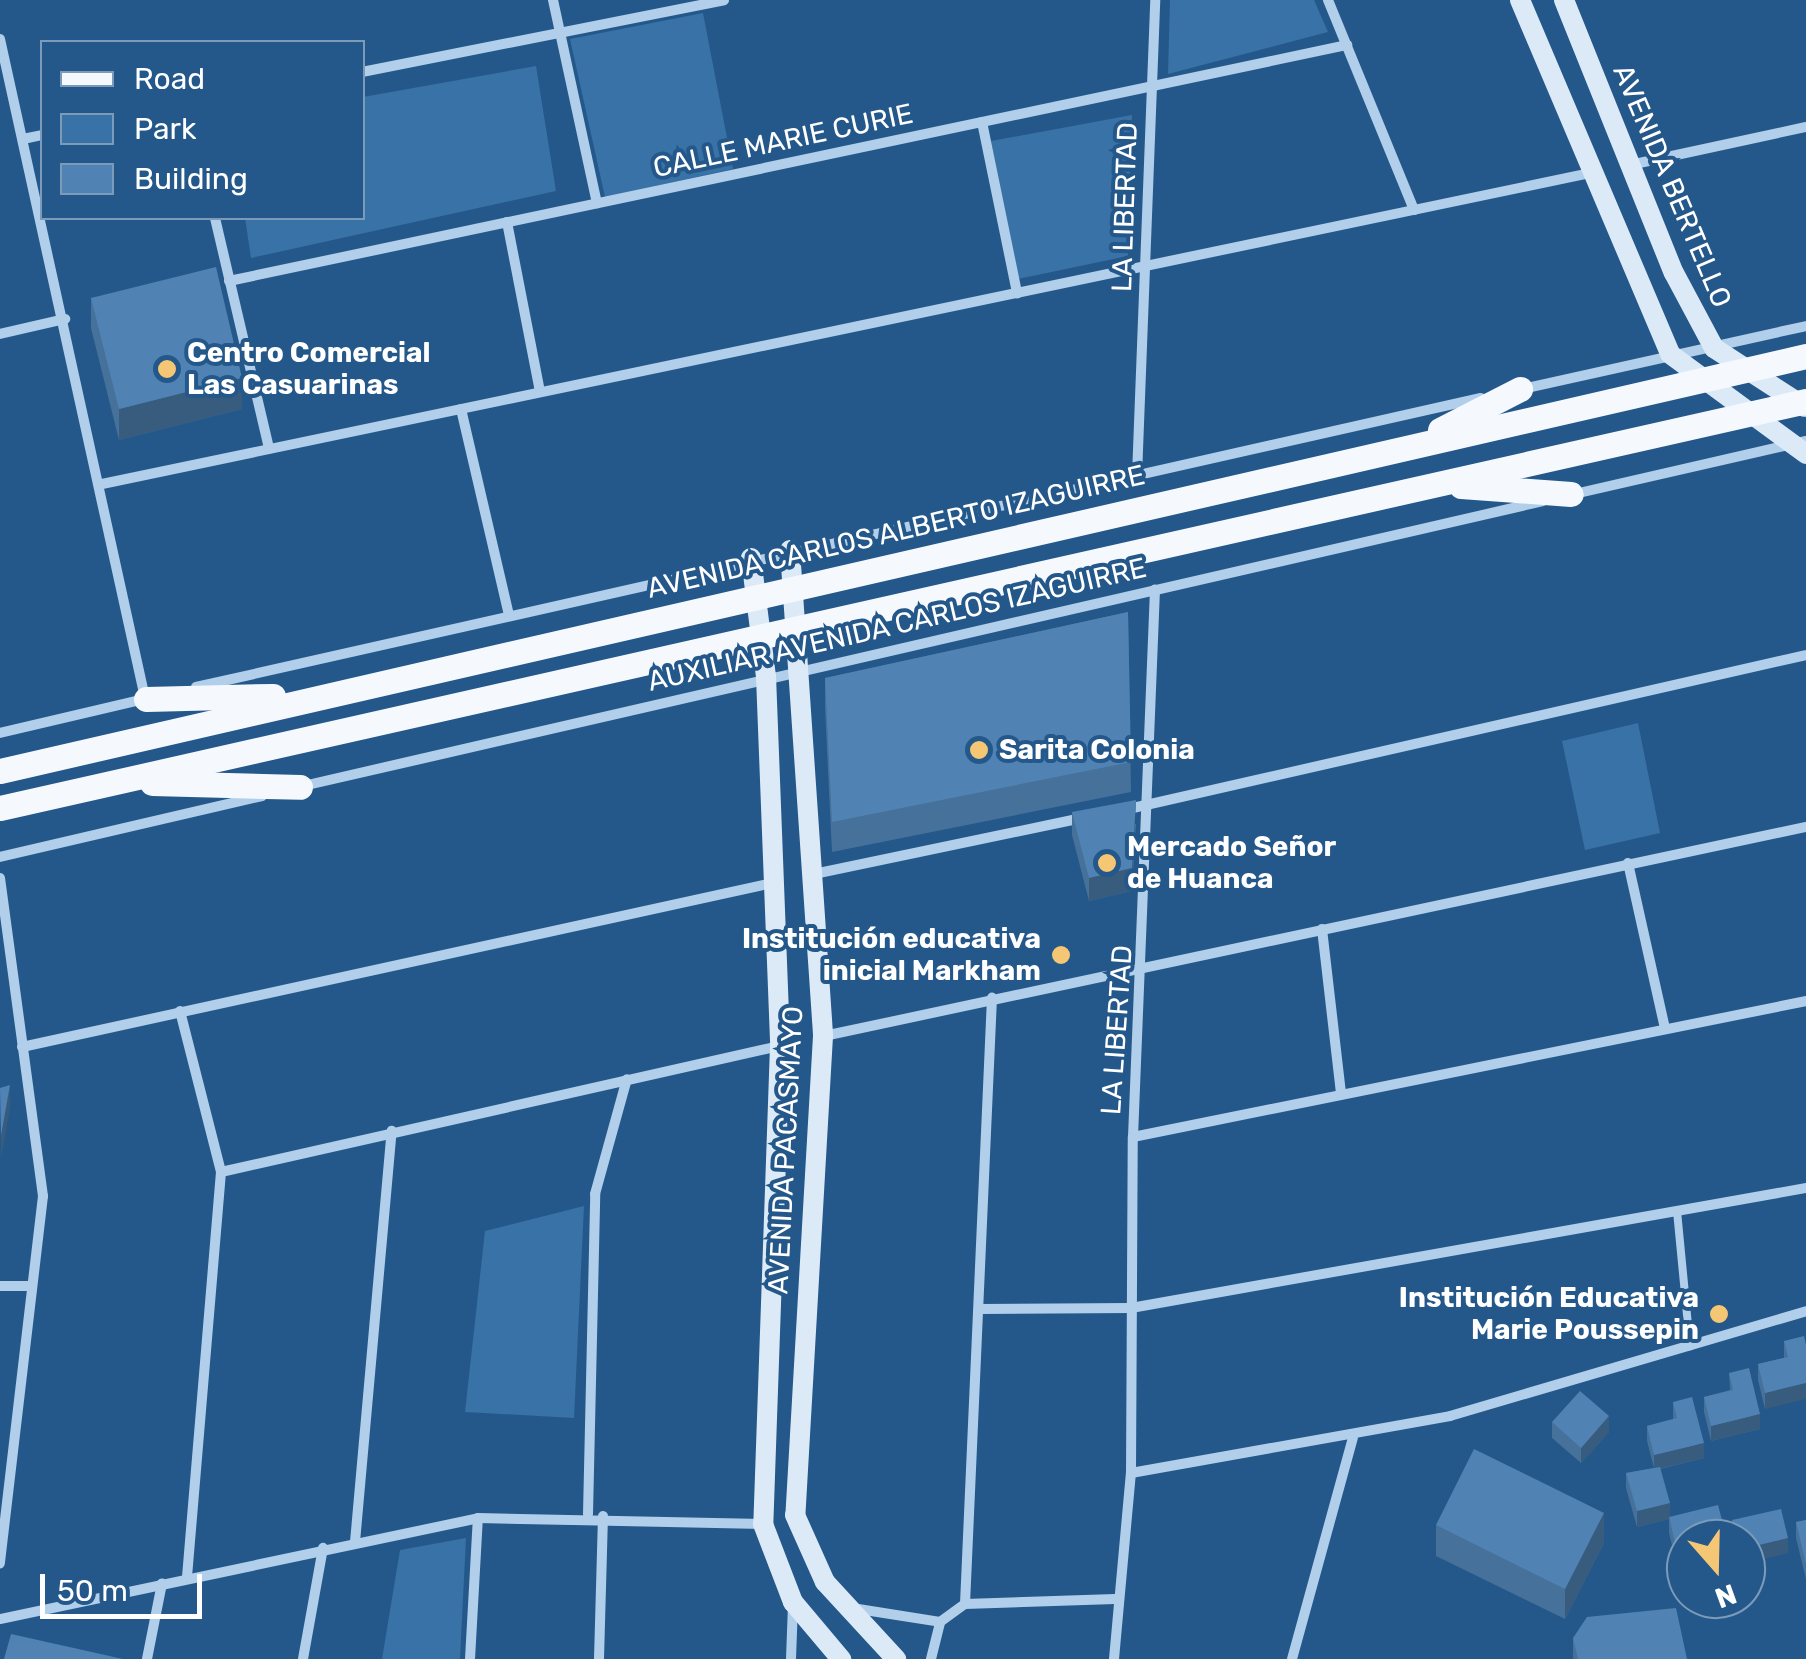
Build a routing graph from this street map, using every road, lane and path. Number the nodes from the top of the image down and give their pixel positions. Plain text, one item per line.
1 (553, 0) edge
2 (724, 0) edge
3 (1156, 0) edge
4 (1328, 0) edge
5 (1520, 0) edge
6 (1564, 0) edge
7 (560, 33) junction
8 (0, 39) edge
9 (1347, 46) junction
10 (365, 71) edge
11 (1152, 87) junction
12 (982, 122) junction
13 (1806, 127) edge
14 (40, 135) edge
15 (23, 139) junction
16 (1629, 165) junction
17 (1591, 172) junction
18 (597, 203) junction
19 (1414, 210) junction
20 (40, 214) edge
21 (41, 220) edge
22 (215, 220) edge
23 (506, 222) junction
24 (1146, 266) junction
25 (230, 281) junction
26 (1017, 293) junction
27 (64, 320) junction
28 (1806, 326) edge
29 (0, 334) edge
30 (1714, 348) junction
31 (1670, 354) junction
32 (1806, 356) edge
33 (1749, 370) junction
34 (1710, 378) junction
35 (1520, 389) junction
36 (540, 392) junction
37 (1803, 404) edge
38 (461, 409) junction
39 (1751, 412) junction
40 (1802, 446) edge
41 (1402, 448) junction
42 (269, 449) junction
43 (1137, 476) junction
44 (102, 484) junction
45 (1431, 484) junction
46 (1571, 494) junction
47 (790, 550) junction
48 (752, 558) junction
49 (793, 587) junction
50 (1155, 589) junction
51 (757, 594) junction
52 (509, 615) junction
53 (797, 628) junction
54 (763, 633) junction
55 (1806, 655) edge
56 (801, 670) junction
57 (766, 676) junction
58 (328, 695) junction
59 (146, 699) junction
60 (0, 734) edge
61 (0, 771) edge
62 (118, 782) junction
63 (300, 787) junction
64 (1148, 805) junction
65 (0, 808) edge
66 (1111, 812) edge
67 (1092, 816) edge
68 (1806, 827) edge
69 (0, 857) edge
70 (1628, 864) junction
71 (814, 874) junction
72 (0, 878) edge
73 (778, 882) junction
74 (1322, 929) junction
75 (1146, 968) junction
76 (992, 998) junction
77 (1806, 1002) edge
78 (180, 1010) junction
79 (1666, 1028) junction
80 (823, 1036) junction
81 (780, 1046) junction
82 (22, 1047) junction
83 (627, 1079) junction
84 (1341, 1094) junction
85 (392, 1131) junction
86 (1133, 1136) junction
87 (221, 1172) junction
88 (1806, 1188) edge
89 (1677, 1211) junction
90 (0, 1286) edge
91 (31, 1286) junction
92 (1131, 1308) junction
93 (979, 1309) junction
94 (1806, 1311) edge
95 (1691, 1350) junction
96 (768, 1400) junction
97 (800, 1402) junction
98 (1353, 1438) junction
99 (1131, 1473) junction
100 (588, 1514) junction
101 (603, 1516) junction
102 (478, 1518) junction
103 (763, 1524) junction
104 (355, 1542) junction
105 (323, 1548) junction
106 (0, 1563) edge
107 (186, 1578) junction
108 (162, 1583) junction
109 (1115, 1599) junction
110 (794, 1602) junction
111 (964, 1604) junction
112 (846, 1607) junction
113 (0, 1618) edge
114 (940, 1622) junction
115 (146, 1659) edge
116 (303, 1659) edge
117 (470, 1659) edge
118 (598, 1659) edge
119 (791, 1659) edge
120 (841, 1659) edge
121 (896, 1659) edge
122 (931, 1659) edge
123 (1114, 1659) edge
124 (1292, 1659) edge

1 - 7 street
2 - 7 street
3 - 11 street, LA LIBERTAD
4 - 9 street
5 - 17 main road
6 - 16 main road, AVENIDA BERTELLO
7 - 10 street
7 - 18 street
8 - 15 street
9 - 11 street, CALLE MARIE CURIE
9 - 19 street
11 - 12 street, CALLE MARIE CURIE
11 - 24 street, LA LIBERTAD
12 - 18 street, CALLE MARIE CURIE
12 - 26 street
13 - 16 street
14 - 15 street
15 - 20 street
16 - 30 main road, AVENIDA BERTELLO
17 - 19 street
17 - 31 main road
18 - 23 street, CALLE MARIE CURIE
19 - 24 street
21 - 27 street
22 - 25 street
23 - 25 street, CALLE MARIE CURIE
23 - 36 street
24 - 26 street
24 - 43 street, LA LIBERTAD
25 - 42 street
26 - 36 street
27 - 29 street
27 - 44 street
28 - 30 street
30 - 31 street
30 - 33 main road, AVENIDA BERTELLO
31 - 34 main road
31 - 35 street
32 - 33 main road, AVENIDA CARLOS ALBERTO IZAGUIRRE
33 - 34 main road, AVENIDA CARLOS ALBERTO IZAGUIRRE
33 - 37 main road, AVENIDA BERTELLO
34 - 39 main road
34 - 41 main road, AVENIDA CARLOS ALBERTO IZAGUIRRE
35 - 41 main road
35 - 43 street
36 - 38 street
37 - 39 main road
38 - 42 street
38 - 52 street
39 - 40 main road
39 - 45 main road
40 - 46 street, AUXILIAR AVENIDA CARLOS IZAGUIRRE
41 - 49 main road, AVENIDA CARLOS ALBERTO IZAGUIRRE
42 - 44 street
43 - 47 street
44 - 59 street
45 - 46 main road
45 - 53 main road
46 - 50 street, AUXILIAR AVENIDA CARLOS IZAGUIRRE
47 - 48 street
47 - 49 main road, AVENIDA PACASMAYO
48 - 51 main road, AVENIDA PACASMAYO
48 - 52 street
49 - 51 main road, AVENIDA CARLOS ALBERTO IZAGUIRRE
49 - 53 main road, AVENIDA PACASMAYO
50 - 56 street, AUXILIAR AVENIDA CARLOS IZAGUIRRE
50 - 64 street, LA LIBERTAD
51 - 54 main road, AVENIDA PACASMAYO
51 - 58 main road, AVENIDA CARLOS ALBERTO IZAGUIRRE
52 - 59 street
53 - 54 main road
53 - 56 main road, AVENIDA PACASMAYO
54 - 57 main road, AVENIDA PACASMAYO
54 - 62 main road
55 - 64 street
56 - 57 street, AUXILIAR AVENIDA CARLOS IZAGUIRRE
56 - 71 main road, AVENIDA PACASMAYO
57 - 63 street, AUXILIAR AVENIDA CARLOS IZAGUIRRE
57 - 73 main road, AVENIDA PACASMAYO
58 - 59 main road
58 - 61 main road, AVENIDA CARLOS ALBERTO IZAGUIRRE
59 - 60 street
62 - 63 main road
62 - 65 main road
63 - 69 street, AUXILIAR AVENIDA CARLOS IZAGUIRRE
64 - 66 street
64 - 75 street, LA LIBERTAD
67 - 71 street
68 - 70 street
70 - 74 street
70 - 79 street
71 - 80 main road, AVENIDA PACASMAYO
72 - 82 street
73 - 78 street
73 - 81 main road, AVENIDA PACASMAYO
74 - 75 street
74 - 84 street
75 - 76 street
75 - 86 street, LA LIBERTAD
76 - 80 street
76 - 93 street
77 - 79 street
78 - 82 street
78 - 87 street
79 - 84 street
80 - 97 main road, AVENIDA PACASMAYO
81 - 83 street
81 - 96 main road, AVENIDA PACASMAYO
82 - 91 street
83 - 85 street
83 - 100 street
84 - 86 street
85 - 87 street
85 - 104 street
86 - 92 street, LA LIBERTAD
87 - 107 street
88 - 89 street
89 - 92 street
89 - 95 lane
90 - 91 street
91 - 106 street
92 - 93 street
92 - 99 street, LA LIBERTAD
93 - 111 street
94 - 95 street
95 - 98 street
96 - 97 main road
96 - 103 main road, AVENIDA PACASMAYO
97 - 112 main road, AVENIDA PACASMAYO
98 - 99 street
98 - 124 street
99 - 109 street, LA LIBERTAD
100 - 101 street
100 - 102 street
101 - 103 street
101 - 118 street
102 - 104 street
102 - 117 street
103 - 110 main road, AVENIDA PACASMAYO
104 - 105 street
105 - 107 street
105 - 116 street
107 - 108 street
108 - 113 street
108 - 115 street
109 - 111 street
109 - 123 street, LA LIBERTAD
110 - 119 street
110 - 120 main road, AVENIDA PACASMAYO
111 - 114 street
112 - 114 street
112 - 121 main road, AVENIDA PACASMAYO
114 - 122 street

